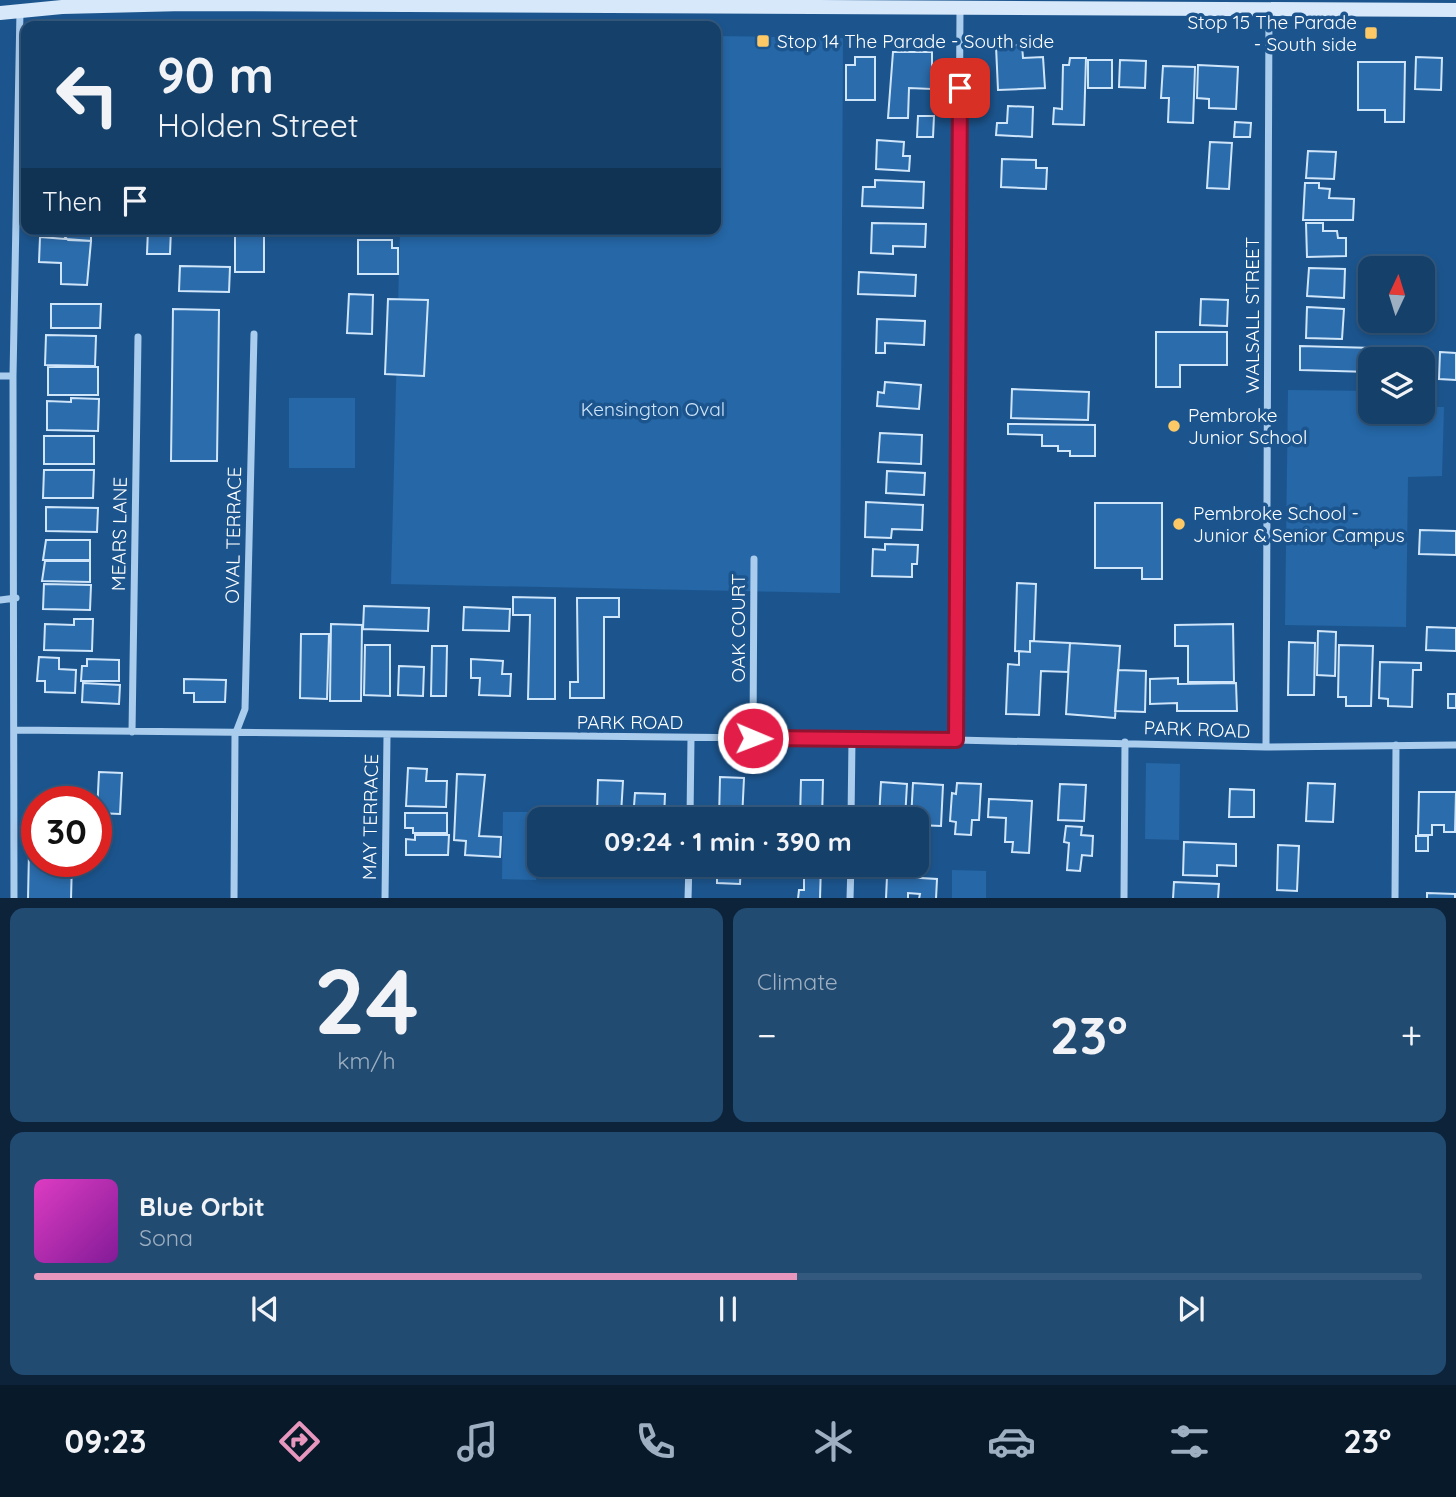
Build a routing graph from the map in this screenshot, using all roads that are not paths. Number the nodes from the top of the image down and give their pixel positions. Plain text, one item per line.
1 (639, 3) edge
2 (426, 4) edge
3 (875, 4) edge
4 (1233, 4) edge
5 (48, 5) edge
6 (960, 8) junction
7 (1269, 9) junction
8 (1456, 10) edge
9 (20, 11) junction
10 (0, 13) edge
11 (254, 334) dead end
12 (138, 337) dead end
13 (0, 376) edge
14 (13, 376) junction
15 (754, 559) dead end
16 (16, 598) junction
17 (0, 600) edge
18 (13, 730) junction
19 (132, 732) junction
20 (235, 735) junction
21 (387, 736) junction
22 (691, 738) junction
23 (753, 738) junction
24 (852, 740) junction
25 (956, 740) junction
26 (1125, 742) junction
27 (1396, 745) junction
28 (1456, 745) edge
29 (1266, 747) junction
30 (690, 807) edge
31 (851, 807) edge
32 (689, 877) edge
33 (851, 877) edge
34 (14, 898) edge
35 (234, 898) edge
36 (385, 898) edge
37 (688, 898) edge
38 (850, 898) edge
39 (1124, 898) edge
40 (1395, 898) edge

1 - 2 main road
1 - 3 main road
2 - 5 main road
3 - 6 main road
4 - 6 main road
4 - 7 main road
5 - 9 main road
6 - 25 street
7 - 8 main road
7 - 29 street, WALSALL STREET
9 - 10 main road
9 - 14 street
11 - 20 street, OVAL TERRACE
12 - 19 street, MEARS LANE
13 - 14 street
14 - 16 street
15 - 23 street, OAK COURT
16 - 17 street
16 - 18 street
18 - 19 street, PARK ROAD
18 - 34 street
19 - 20 street, PARK ROAD
20 - 21 street, PARK ROAD
20 - 35 street, OVAL TERRACE
21 - 22 street, PARK ROAD
21 - 36 street, MAY TERRACE
22 - 23 street, PARK ROAD
22 - 30 street
23 - 24 street, PARK ROAD
24 - 25 street, PARK ROAD
24 - 31 street
25 - 26 street, PARK ROAD
26 - 29 street, PARK ROAD
26 - 39 street
27 - 28 street, PARK ROAD
27 - 29 street, PARK ROAD
27 - 40 street
32 - 37 street
33 - 38 street

